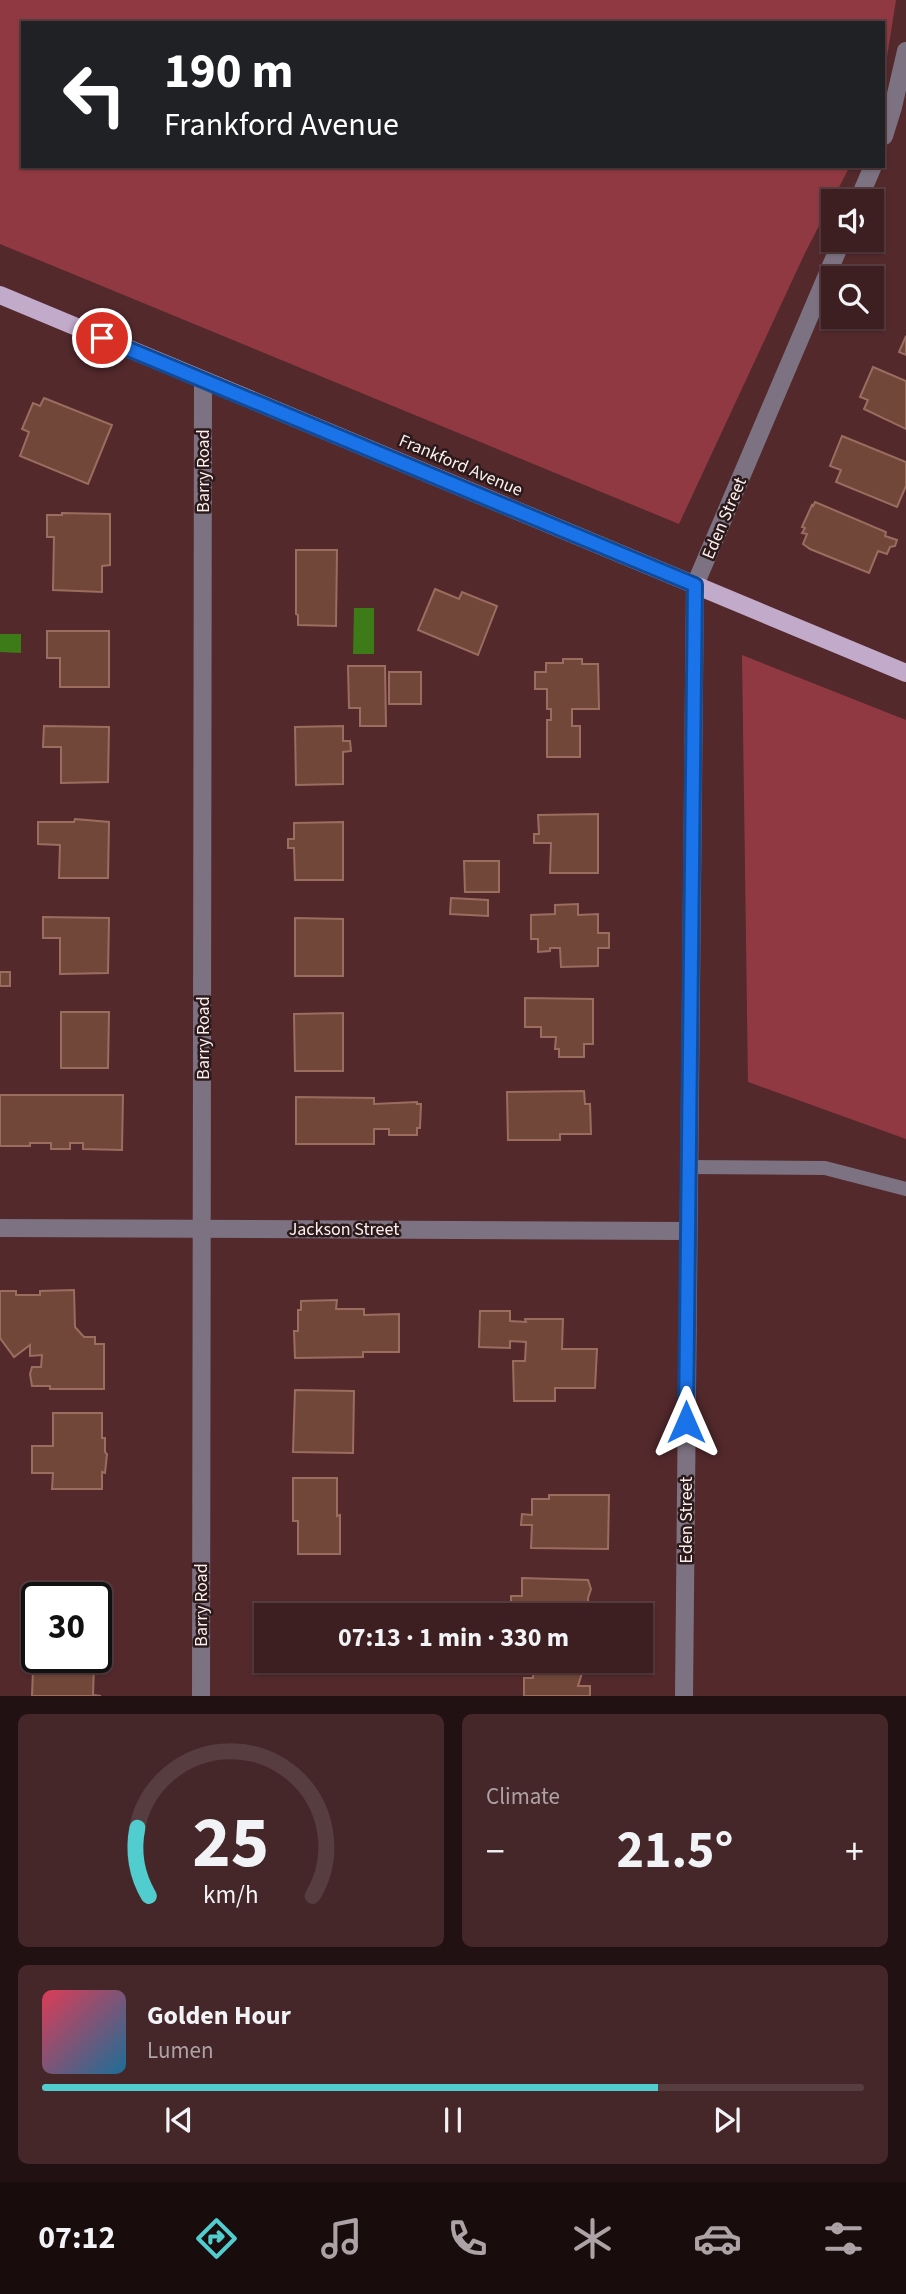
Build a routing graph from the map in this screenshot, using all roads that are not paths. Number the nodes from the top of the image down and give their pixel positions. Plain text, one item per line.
1 (906, 51) edge
2 (885, 133) edge
3 (872, 168) edge
4 (863, 189) edge
5 (837, 252) edge
6 (0, 295) edge
7 (204, 380) junction
8 (695, 585) junction
9 (906, 673) edge
10 (688, 1167) junction
11 (906, 1189) edge
12 (202, 1227) junction
13 (0, 1228) edge
14 (687, 1231) junction
15 (201, 1696) edge
16 (684, 1696) edge

1 - 2 street
3 - 4 street
5 - 8 street, Eden Street
6 - 7 main road, Frankford Avenue
7 - 8 main road, Frankford Avenue
7 - 12 street, Barry Road
8 - 9 main road, Frankford Avenue
8 - 10 street, Eden Street
10 - 11 lane
10 - 14 street, Eden Street
12 - 13 street, Jackson Street
12 - 14 street, Jackson Street
12 - 15 street, Barry Road
14 - 16 street, Eden Street

